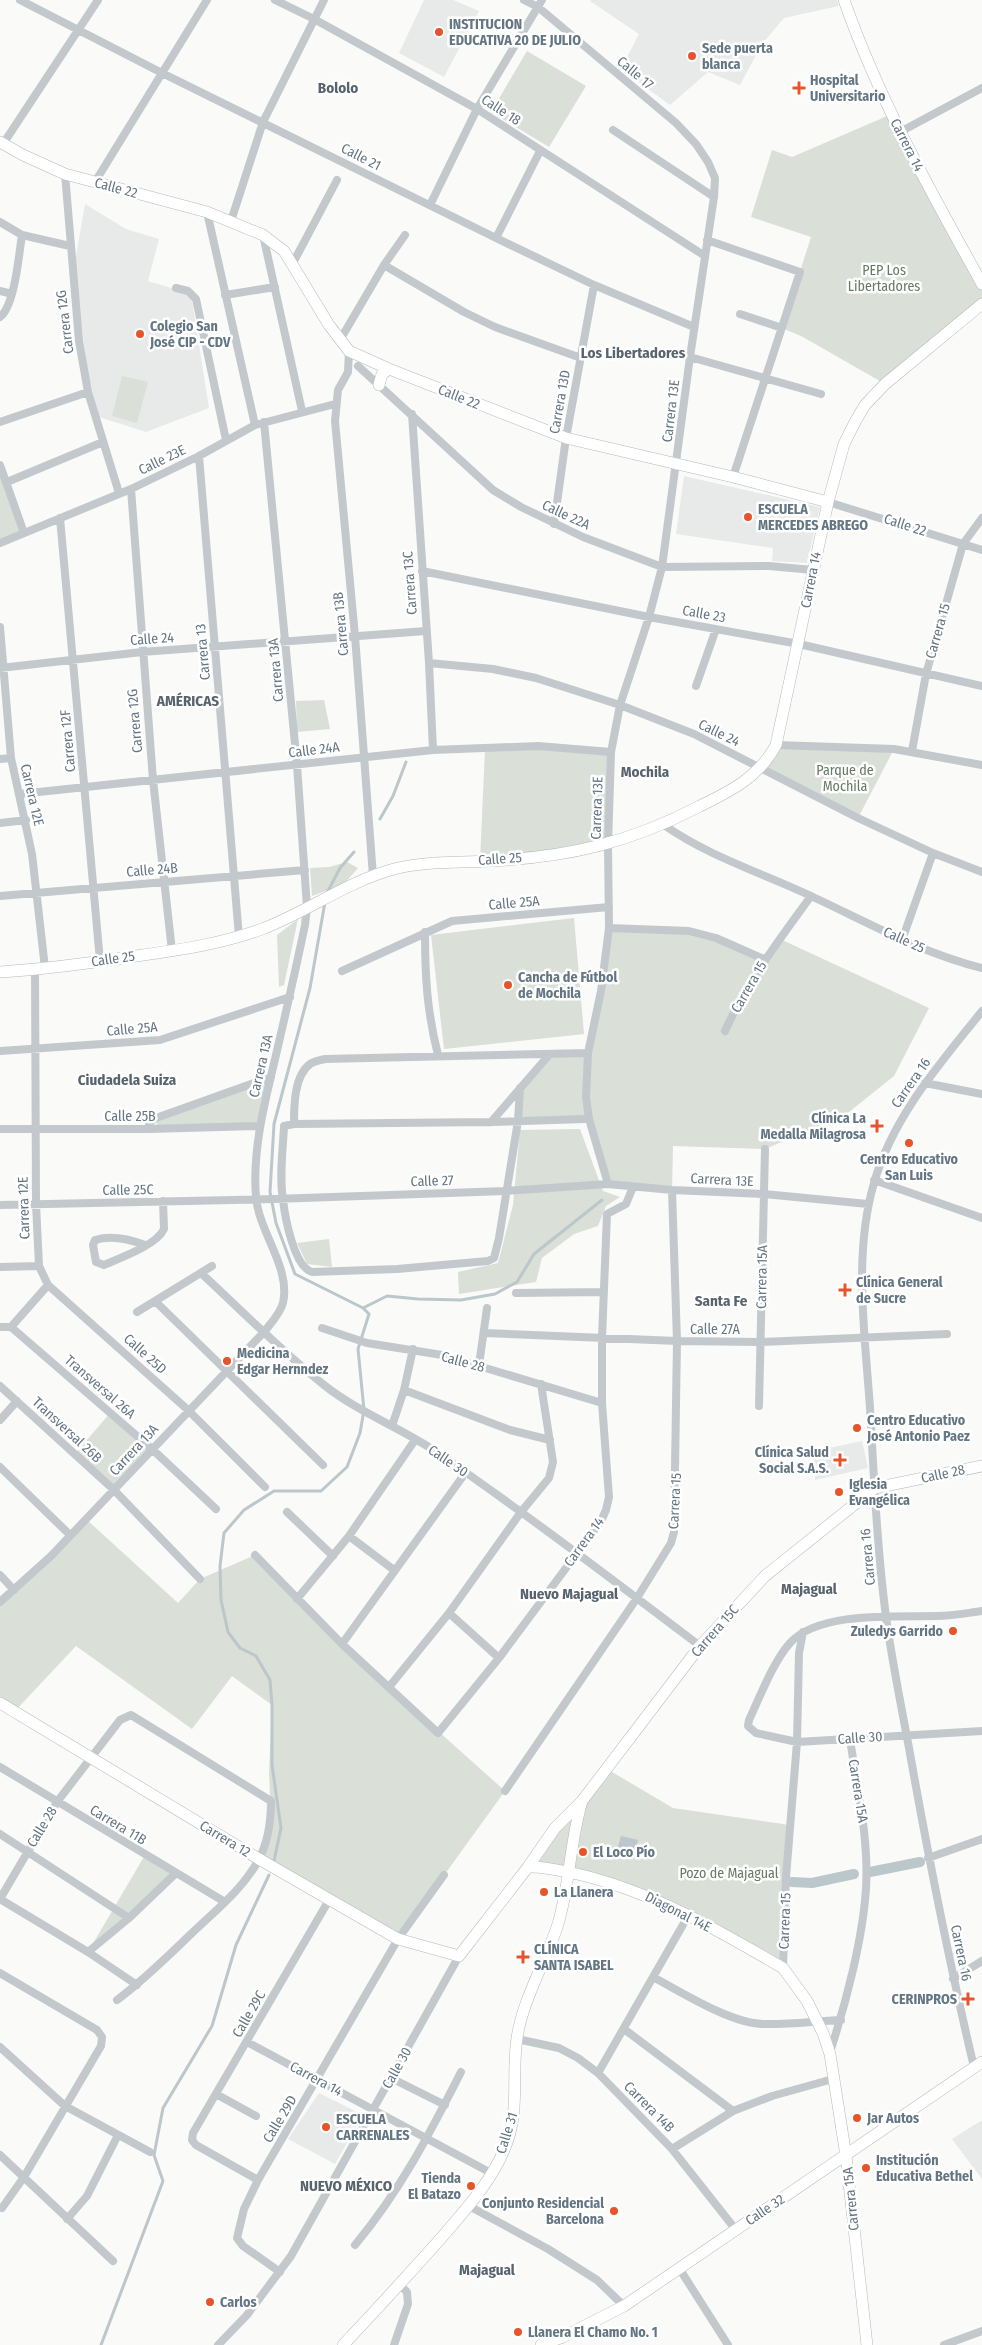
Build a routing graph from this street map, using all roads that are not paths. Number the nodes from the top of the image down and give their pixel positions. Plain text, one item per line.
1 (20, 0) edge
2 (98, 0) edge
3 (207, 0) edge
4 (276, 0) edge
5 (324, 0) edge
6 (524, 0) edge
7 (844, 0) edge
8 (540, 4) edge
9 (314, 19) junction
10 (79, 29) junction
11 (162, 73) junction
12 (982, 88) edge
13 (477, 109) junction
14 (263, 122) junction
15 (613, 130) dead end
16 (900, 132) junction
17 (2, 143) edge
18 (540, 151) junction
19 (66, 174) junction
20 (715, 178) joint
21 (337, 180) dead end
22 (95, 182) junction
23 (714, 197) junction
24 (430, 205) junction
25 (207, 212) junction
26 (230, 220) junction
27 (0, 222) edge
28 (22, 235) junction
29 (263, 235) junction
30 (405, 235) dead end
31 (496, 238) junction
32 (707, 240) junction
33 (70, 246) junction
34 (705, 256) junction
35 (293, 263) junction
36 (384, 265) junction
37 (982, 284) edge
38 (594, 285) junction
39 (275, 287) junction
40 (176, 288) dead end
41 (0, 291) edge
42 (12, 294) junction
43 (225, 295) junction
44 (982, 304) edge
45 (740, 314) dead end
46 (0, 317) edge
47 (694, 327) junction
48 (782, 328) junction
49 (340, 340) junction
50 (349, 351) junction
51 (690, 357) junction
52 (581, 358) junction
53 (363, 363) junction
54 (389, 369) junction
55 (348, 372) junction
56 (765, 378) junction
57 (378, 385) junction
58 (88, 392) junction
59 (821, 394) dead end
60 (335, 404) junction
61 (302, 411) junction
62 (412, 414) junction
63 (0, 422) edge
64 (264, 422) junction
65 (255, 425) junction
66 (566, 438) junction
67 (226, 440) junction
68 (103, 442) junction
69 (199, 456) junction
70 (677, 464) junction
71 (0, 465) edge
72 (733, 477) junction
73 (3, 479) edge
74 (131, 489) junction
75 (119, 493) junction
76 (828, 502) junction
77 (60, 518) junction
78 (982, 518) edge
79 (554, 524) junction
80 (24, 532) junction
81 (0, 543) edge
82 (963, 544) junction
83 (982, 550) edge
84 (662, 567) junction
85 (812, 570) junction
86 (422, 571) junction
87 (649, 617) junction
88 (0, 626) edge
89 (716, 629) junction
90 (426, 631) junction
91 (355, 636) junction
92 (286, 641) junction
93 (799, 644) junction
94 (216, 648) junction
95 (142, 652) junction
96 (73, 658) junction
97 (429, 663) junction
98 (2, 668) edge
99 (926, 674) junction
100 (696, 686) dead end
101 (982, 686) edge
102 (620, 705) junction
103 (776, 745) junction
104 (433, 750) junction
105 (912, 751) junction
106 (611, 752) junction
107 (364, 756) junction
108 (11, 758) junction
109 (0, 759) edge
110 (297, 765) junction
111 (982, 765) edge
112 (761, 768) junction
113 (225, 772) junction
114 (152, 780) junction
115 (84, 786) junction
116 (20, 794) junction
117 (26, 820) junction
118 (0, 823) edge
119 (664, 825) junction
120 (608, 845) junction
121 (933, 853) junction
122 (305, 870) junction
123 (982, 872) edge
124 (232, 876) junction
125 (373, 876) junction
126 (165, 882) junction
127 (93, 888) junction
128 (38, 892) junction
129 (0, 896) edge
130 (811, 896) junction
131 (307, 907) junction
132 (609, 907) junction
133 (609, 928) junction
134 (425, 932) junction
135 (239, 936) junction
136 (902, 940) junction
137 (172, 951) junction
138 (764, 959) junction
139 (100, 962) junction
140 (982, 968) edge
141 (40, 969) junction
142 (342, 971) dead end
143 (0, 972) edge
144 (290, 997) junction
145 (982, 1011) edge
146 (725, 1031) dead end
147 (35, 1049) junction
148 (0, 1051) edge
149 (588, 1053) junction
150 (438, 1055) junction
151 (549, 1055) junction
152 (271, 1077) junction
153 (925, 1083) junction
154 (520, 1088) junction
155 (982, 1094) edge
156 (589, 1119) junction
157 (518, 1121) junction
158 (491, 1122) junction
159 (294, 1124) junction
160 (260, 1126) junction
161 (35, 1128) junction
162 (0, 1129) edge
163 (148, 1129) junction
164 (765, 1149) dead end
165 (874, 1180) junction
166 (608, 1184) junction
167 (633, 1187) junction
168 (672, 1190) junction
169 (506, 1191) junction
170 (764, 1194) junction
171 (260, 1199) junction
172 (278, 1199) junction
173 (163, 1201) junction
174 (36, 1204) junction
175 (868, 1204) junction
176 (0, 1205) edge
177 (982, 1218) edge
178 (145, 1246) junction
179 (39, 1266) junction
180 (212, 1266) dead end
181 (0, 1267) edge
182 (201, 1273) junction
183 (48, 1285) junction
184 (603, 1292) junction
185 (516, 1293) dead end
186 (155, 1302) junction
187 (487, 1308) dead end
188 (138, 1312) dead end
189 (0, 1327) edge
190 (10, 1327) junction
191 (322, 1328) dead end
192 (264, 1332) junction
193 (484, 1332) junction
194 (947, 1334) dead end
195 (602, 1338) junction
196 (865, 1339) junction
197 (677, 1341) junction
198 (760, 1342) junction
199 (412, 1349) junction
200 (479, 1366) junction
201 (226, 1370) junction
202 (541, 1384) junction
203 (0, 1386) edge
204 (404, 1390) junction
205 (17, 1401) junction
206 (602, 1403) junction
207 (759, 1406) dead end
208 (188, 1410) junction
209 (0, 1420) edge
210 (392, 1426) junction
211 (416, 1440) junction
212 (550, 1440) junction
213 (152, 1449) junction
214 (323, 1465) dead end
215 (982, 1466) edge
216 (0, 1467) edge
217 (466, 1472) junction
218 (265, 1487) dead end
219 (875, 1488) junction
220 (113, 1490) junction
221 (216, 1509) dead end
222 (286, 1512) dead end
223 (521, 1512) junction
224 (70, 1536) junction
225 (349, 1536) junction
226 (577, 1552) junction
227 (255, 1555) dead end
228 (333, 1556) junction
229 (394, 1570) junction
230 (0, 1575) edge
231 (200, 1579) dead end
232 (14, 1590) junction
233 (637, 1598) junction
234 (297, 1599) junction
235 (0, 1602) edge
236 (982, 1611) edge
237 (449, 1613) junction
238 (886, 1617) junction
239 (803, 1632) junction
240 (342, 1644) junction
241 (700, 1646) junction
242 (499, 1658) junction
243 (388, 1687) junction
244 (0, 1703) edge
245 (982, 1731) edge
246 (906, 1734) junction
247 (850, 1740) junction
248 (797, 1742) junction
249 (89, 1759) junction
250 (0, 1767) edge
251 (504, 1791) dead end
252 (582, 1801) junction
253 (57, 1802) junction
254 (555, 1828) junction
255 (0, 1834) edge
256 (982, 1838) edge
257 (572, 1841) junction
258 (27, 1852) junction
259 (928, 1858) junction
260 (259, 1859) junction
261 (528, 1867) junction
262 (568, 1872) junction
263 (175, 1874) junction
264 (444, 1875) dead end
265 (0, 1899) edge
266 (329, 1900) junction
267 (225, 1902) junction
268 (688, 1916) junction
269 (129, 1918) junction
270 (398, 1939) junction
271 (88, 1952) junction
272 (459, 1956) junction
273 (982, 1961) edge
274 (783, 1968) junction
275 (0, 1973) edge
276 (653, 1977) junction
277 (953, 1979) junction
278 (137, 1985) junction
279 (117, 2000) dead end
280 (841, 2020) junction
281 (817, 2021) junction
282 (624, 2028) junction
283 (517, 2039) junction
284 (247, 2042) junction
285 (0, 2047) edge
286 (830, 2054) junction
287 (978, 2065) edge
288 (461, 2072) dead end
289 (598, 2073) junction
290 (391, 2078) junction
291 (833, 2079) junction
292 (318, 2080) junction
293 (216, 2094) junction
294 (444, 2104) junction
295 (65, 2106) junction
296 (374, 2110) junction
297 (732, 2111) junction
298 (256, 2116) dead end
299 (118, 2135) junction
300 (426, 2138) junction
301 (672, 2149) junction
302 (150, 2152) dead end
303 (0, 2155) edge
304 (846, 2156) junction
305 (491, 2174) junction
306 (24, 2177) junction
307 (258, 2180) junction
308 (469, 2206) junction
309 (2, 2208) dead end
310 (67, 2219) junction
311 (736, 2230) junction
312 (355, 2245) dead end
313 (113, 2260) dead end
314 (679, 2268) junction
315 (280, 2272) junction
316 (400, 2285) junction
317 (624, 2306) junction
318 (982, 2331) edge
319 (565, 2341) edge
320 (218, 2345) edge
321 (343, 2345) edge
322 (394, 2345) edge
323 (541, 2345) edge
324 (727, 2345) edge
325 (867, 2345) edge
326 (944, 2345) edge

1 - 10 street, Calle 21
2 - 10 street
3 - 11 street
4 - 9 street, Calle 18
5 - 9 street
6 - 8 street, Calle 17
7 - 16 street, Carrera 14
8 - 13 street
8 - 20 street, Calle 17
9 - 13 street, Calle 18
9 - 14 street
10 - 11 street, Calle 21
10 - 17 street
11 - 14 street, Calle 21
11 - 22 street
12 - 16 street
13 - 18 street, Calle 18
13 - 24 street
14 - 24 street, Calle 21
14 - 26 street
15 - 23 street
16 - 37 street, Carrera 14
17 - 19 street, Calle 22
18 - 31 street
18 - 34 street, Calle 18
19 - 22 street, Calle 22
19 - 33 street, Carrera 12G
20 - 23 street, Carrera 13E
21 - 35 street
22 - 25 street, Calle 22
23 - 32 street, Carrera 13E
24 - 31 street, Calle 21
25 - 26 street, Calle 22
25 - 43 street
26 - 29 street, Calle 22
27 - 28 street
28 - 33 street
28 - 42 street
29 - 35 street, Calle 22
29 - 39 street
30 - 36 street
31 - 38 street, Calle 21
32 - 34 street, Carrera 13E
32 - 48 street
33 - 58 street, Carrera 12G
34 - 47 street, Carrera 13E
35 - 49 street, Calle 22
36 - 49 street
36 - 52 street
38 - 47 street, Calle 21
38 - 52 street, Carrera 13D
39 - 43 street
39 - 61 street
40 - 67 street
41 - 42 street
42 - 46 street
43 - 65 street
44 - 76 street, Carrera 14
45 - 48 street
47 - 51 street, Carrera 13E
48 - 56 street
49 - 50 street, Calle 22
50 - 53 street, Calle 22
50 - 55 street, Carrera 13B
51 - 56 street
51 - 70 street, Carrera 13E
52 - 66 street, Carrera 13D
53 - 54 street, Calle 22
53 - 55 street
53 - 57 street, Calle 22A
54 - 57 street
54 - 66 street, Calle 22
55 - 60 street, Carrera 13B
56 - 59 street
56 - 72 street
57 - 62 street, Calle 22A
58 - 63 street
58 - 68 street, Carrera 12G
60 - 61 street, Calle 23E
60 - 91 street, Carrera 13B
61 - 64 street, Calle 23E
62 - 79 street, Calle 22A
62 - 86 street, Carrera 13C
64 - 65 street, Calle 23E
64 - 92 street, Carrera 13A
65 - 67 street, Calle 23E
66 - 70 street, Calle 22
66 - 79 street, Carrera 13D
67 - 69 street, Calle 23E
68 - 73 street
68 - 75 street, Carrera 12G
69 - 74 street, Calle 23E
69 - 94 street, Carrera 13
70 - 72 street, Calle 22
70 - 84 street, Carrera 13E
71 - 73 street
72 - 76 street, Calle 22
73 - 80 street
74 - 75 street, Calle 23E
74 - 95 street, Carrera 12G
75 - 77 street, Calle 23E
76 - 82 street, Calle 22
76 - 85 street, Carrera 14
77 - 80 street, Calle 23E
77 - 96 street, Carrera 12F
78 - 82 street, Carrera 15
79 - 84 street, Calle 22A
80 - 81 street, Calle 23E
82 - 83 street, Calle 22
82 - 99 street, Carrera 15
84 - 85 street, Calle 22A
84 - 87 street, Carrera 13E
85 - 93 street, Carrera 14
86 - 87 street, Calle 23
86 - 90 street, Carrera 13C
87 - 89 street, Calle 23
87 - 102 street, Carrera 13E
88 - 98 street, Carrera 12E
89 - 93 street, Calle 23
89 - 100 street
90 - 91 street, Calle 24
90 - 97 street, Carrera 13C
91 - 92 street, Calle 24
91 - 107 street, Carrera 13B
92 - 94 street, Calle 24
92 - 110 street, Carrera 13A
93 - 99 street, Calle 23
93 - 103 street, Carrera 14
94 - 95 street, Calle 24
94 - 113 street, Carrera 13
95 - 96 street, Calle 24
95 - 114 street, Carrera 12G
96 - 98 street, Calle 24
96 - 115 street, Carrera 12F
97 - 102 street, Calle 24
97 - 104 street, Carrera 13C
98 - 108 street, Carrera 12E
99 - 101 street, Calle 23
99 - 105 street, Carrera 15
102 - 106 street, Carrera 13E
102 - 112 street, Calle 24
103 - 105 street
103 - 112 street, Carrera 14
104 - 106 street, Calle 24A
104 - 107 street, Calle 24A
105 - 111 street
106 - 120 street, Carrera 13E
107 - 110 street, Calle 24A
107 - 125 street, Carrera 13B
108 - 109 street
108 - 116 street, Carrera 12E
110 - 113 street, Calle 24A
110 - 122 street, Carrera 13A
112 - 119 street, Carrera 14
112 - 121 street, Calle 24
113 - 114 street, Calle 24A
113 - 124 street, Carrera 13
114 - 115 street, Calle 24A
114 - 126 street, Carrera 12G
115 - 116 street, Calle 24A
115 - 127 street, Carrera 12F
116 - 117 street, Carrera 12E
117 - 118 street
117 - 128 street, Carrera 12E
119 - 120 street, Calle 25
119 - 130 street, Calle 25
120 - 125 street, Calle 25
120 - 132 street, Carrera 13E
121 - 123 street, Calle 24
121 - 136 street
122 - 124 street, Calle 24B
122 - 131 street, Carrera 13A
124 - 126 street, Calle 24B
124 - 135 street, Carrera 13
125 - 131 street, Calle 25
126 - 127 street, Calle 24B
126 - 137 street, Carrera 12G
127 - 128 street, Calle 24B
127 - 139 street, Carrera 12F
128 - 129 street, Calle 24B
128 - 141 street, Carrera 12E
130 - 136 street, Calle 25
130 - 138 street, Carrera 15
131 - 135 street, Calle 25
131 - 144 street, Carrera 13A
132 - 133 street, Carrera 13E
132 - 134 street, Calle 25A
133 - 138 street
133 - 149 street, Carrera 13E
134 - 142 street, Calle 25A
134 - 150 street
135 - 137 street, Calle 25
136 - 140 street, Calle 25
137 - 139 street, Calle 25
138 - 146 street, Carrera 15
139 - 141 street, Calle 25
141 - 143 street, Calle 25
141 - 147 street, Carrera 12E
144 - 147 street, Calle 25A
144 - 152 street, Carrera 13A
145 - 153 street, Carrera 16
147 - 148 street, Calle 25A
147 - 161 street, Carrera 12E
149 - 151 street
149 - 156 street, Carrera 13E
150 - 151 street
150 - 159 street
151 - 154 street
152 - 160 street, Carrera 13A
152 - 163 street
153 - 155 street
153 - 165 street, Carrera 16
154 - 157 street
154 - 158 street
156 - 157 street
156 - 166 street, Carrera 13E
157 - 158 street
157 - 169 street
158 - 159 street
159 - 172 street
160 - 163 street, Calle 25B
160 - 171 street, Carrera 13A
161 - 162 street, Calle 25B
161 - 163 street, Calle 25B
161 - 174 street, Carrera 12E
164 - 170 street, Carrera 15A
165 - 175 street, Carrera 16
165 - 177 street
166 - 167 street, Carrera 13E
166 - 169 street, Calle 27
167 - 168 street, Carrera 13E
167 - 184 street, Carrera 14
168 - 170 street, Carrera 13E
168 - 197 street, Carrera 15
169 - 172 street, Calle 27
169 - 172 street
170 - 175 street, Carrera 13E
170 - 198 street, Carrera 15A
171 - 172 street, Calle 27
171 - 173 street, Calle 25C
171 - 192 street, Carrera 13A
173 - 174 street, Calle 25C
173 - 178 street
174 - 176 street, Calle 25C
174 - 179 street, Carrera 12E
175 - 196 street, Carrera 16
178 - 178 street
179 - 181 street
179 - 183 street, Calle 25D
180 - 182 street
182 - 186 street
182 - 192 street, Calle 30
183 - 190 street
183 - 208 street, Calle 25D
184 - 185 street
184 - 195 street, Carrera 14
186 - 188 street
186 - 201 street
187 - 193 street
189 - 190 street
190 - 213 street, Transversal 26A
191 - 199 street, Calle 28
192 - 201 street, Carrera 13A
192 - 210 street, Calle 30
193 - 195 street, Calle 27A
193 - 200 street
194 - 196 street, Calle 27A
195 - 197 street, Calle 27A
195 - 206 street, Carrera 14
196 - 198 street, Calle 27A
196 - 219 street, Carrera 16
197 - 198 street, Calle 27A
197 - 233 street, Carrera 15
198 - 207 street, Carrera 15A
199 - 200 street, Calle 28
199 - 204 street
200 - 202 street, Calle 28
201 - 208 street, Carrera 13A
201 - 214 street
202 - 206 street, Calle 28
202 - 212 street
203 - 205 street, Transversal 26B
204 - 210 street
204 - 212 street
205 - 209 street
205 - 220 street, Transversal 26B
206 - 226 street, Carrera 14
208 - 213 street, Carrera 13A
208 - 218 street, Calle 25D
210 - 211 street, Calle 30
211 - 217 street, Calle 30
211 - 225 street
212 - 223 street
213 - 220 street, Carrera 13A
213 - 221 street, Transversal 26A
215 - 219 street, Calle 28
216 - 224 street
217 - 223 street, Calle 30
217 - 229 street
219 - 238 street, Carrera 16
219 - 241 street, Carrera 15C
220 - 224 street, Carrera 13A
220 - 231 street, Transversal 26B
222 - 228 street
223 - 226 street, Calle 30
223 - 237 street
224 - 232 street, Carrera 13A
225 - 228 street
225 - 229 street
226 - 233 street, Calle 30
226 - 242 street, Carrera 14
227 - 234 street
228 - 234 street
229 - 240 street
230 - 232 street
232 - 235 street, Carrera 13A
233 - 241 street, Calle 30
233 - 251 street, Carrera 15
234 - 240 street
236 - 238 street
237 - 242 street
237 - 243 street
238 - 239 street
238 - 246 street, Carrera 16
239 - 248 street, Carrera 15
239 - 248 street, Calle 30
240 - 243 street
241 - 252 street, Carrera 15C
242 - 243 street, Carrera 14
244 - 249 street, Carrera 12
245 - 246 street, Calle 30
246 - 247 street, Calle 30
246 - 259 street, Carrera 16
247 - 248 street, Calle 30
247 - 280 street, Carrera 15A
248 - 274 street, Carrera 15
249 - 253 street, Calle 28
249 - 260 street, Carrera 12
249 - 260 street, Calle 28
250 - 253 street, Carrera 11B
252 - 254 street, Carrera 15C
252 - 257 street, Carrera 15C
253 - 258 street, Calle 28
253 - 263 street, Carrera 11B
254 - 257 street
254 - 261 street, Carrera 15C
255 - 258 street
256 - 259 street
257 - 262 street, Carrera 15C
258 - 265 street, Calle 28
258 - 269 street
259 - 277 street, Carrera 16
260 - 266 street, Carrera 12
260 - 267 street
261 - 262 street, Diagonal 14E
261 - 272 street, Calle 30
262 - 268 street, Diagonal 14E
262 - 283 street, Calle 31
263 - 267 street, Carrera 11B
263 - 269 street
264 - 270 street, Calle 29D
265 - 271 street
266 - 270 street, Carrera 12
266 - 284 street, Calle 29C
267 - 278 street
268 - 274 street, Diagonal 14E
268 - 276 street
269 - 271 street
270 - 272 street, Carrera 12
270 - 292 street, Calle 29D
271 - 278 street
272 - 290 street, Calle 30
273 - 277 street
274 - 281 street, Carrera 15
275 - 295 street
276 - 281 street
276 - 282 street
277 - 287 street, Carrera 16
278 - 279 street
280 - 281 street
280 - 286 street, Carrera 15A
281 - 286 street, Carrera 15A
282 - 289 street
282 - 297 street
283 - 289 street, Carrera 14B
283 - 305 street, Calle 31
284 - 292 street, Carrera 14
284 - 293 street, Calle 29C
285 - 295 street
286 - 291 street, Carrera 15A
287 - 304 street, Calle 32
288 - 294 street
289 - 301 street, Carrera 14B
290 - 294 street
290 - 296 street, Calle 30
291 - 297 street
291 - 304 street, Carrera 15A
292 - 296 street, Carrera 14
292 - 307 street, Calle 29D
293 - 298 street
293 - 307 street, Calle 29C
294 - 300 street
295 - 299 street
295 - 306 street
296 - 300 street, Carrera 14
296 - 315 street, Calle 30
297 - 301 street
299 - 302 street
299 - 310 street
300 - 305 street, Carrera 14
300 - 312 street
301 - 311 street, Carrera 14B
303 - 306 street
304 - 311 street, Calle 32
304 - 325 street, Carrera 15A
305 - 308 street, Calle 31
306 - 309 street
306 - 310 street
307 - 315 street, Calle 29D
308 - 316 street, Calle 31
308 - 317 street
310 - 313 street
311 - 314 street, Calle 32
314 - 317 street, Calle 32
314 - 324 street
315 - 320 street, Calle 30
316 - 321 street, Calle 31
316 - 322 street
317 - 319 street, Calle 32
318 - 326 street
319 - 323 street, Calle 32

